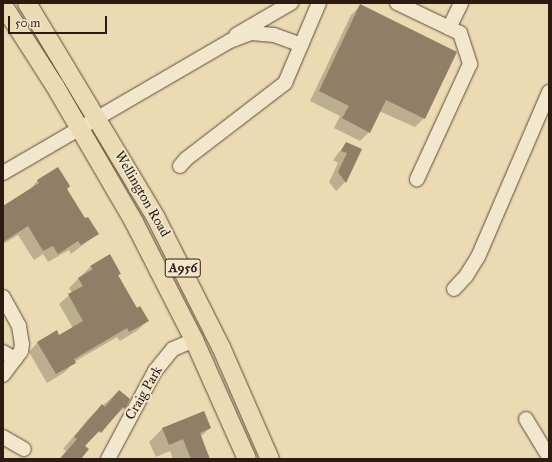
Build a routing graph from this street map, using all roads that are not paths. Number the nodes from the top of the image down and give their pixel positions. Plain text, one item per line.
1 (27, 3) edge
2 (291, 3) edge
3 (319, 3) edge
4 (397, 3) edge
5 (461, 3) edge
6 (3, 5) edge
7 (449, 28) junction
8 (230, 40) junction
9 (301, 45) junction
10 (549, 92) edge
11 (98, 118) junction
12 (80, 128) junction
13 (180, 166) dead end
14 (3, 173) edge
15 (417, 179) dead end
16 (454, 289) dead end
17 (3, 296) edge
18 (194, 340) junction
19 (9, 356) edge
20 (3, 375) edge
21 (526, 419) dead end
22 (3, 437) edge
23 (24, 449) dead end
24 (549, 457) edge
25 (108, 459) edge
26 (247, 459) edge
27 (270, 459) edge

1 - 11 main road, Wellington Road / A956
2 - 8 street
3 - 9 street
4 - 7 street
5 - 7 street
6 - 12 main road, Wellington Road / A956
7 - 15 street
8 - 9 street
8 - 11 street
9 - 13 street
10 - 16 street
11 - 12 street
11 - 27 main road, Wellington Road / A956
12 - 14 street
12 - 18 main road, Wellington Road / A956
17 - 19 street
18 - 25 street, Craig Park
18 - 26 main road, Wellington Road / A956
19 - 20 street
21 - 24 street
22 - 23 street

